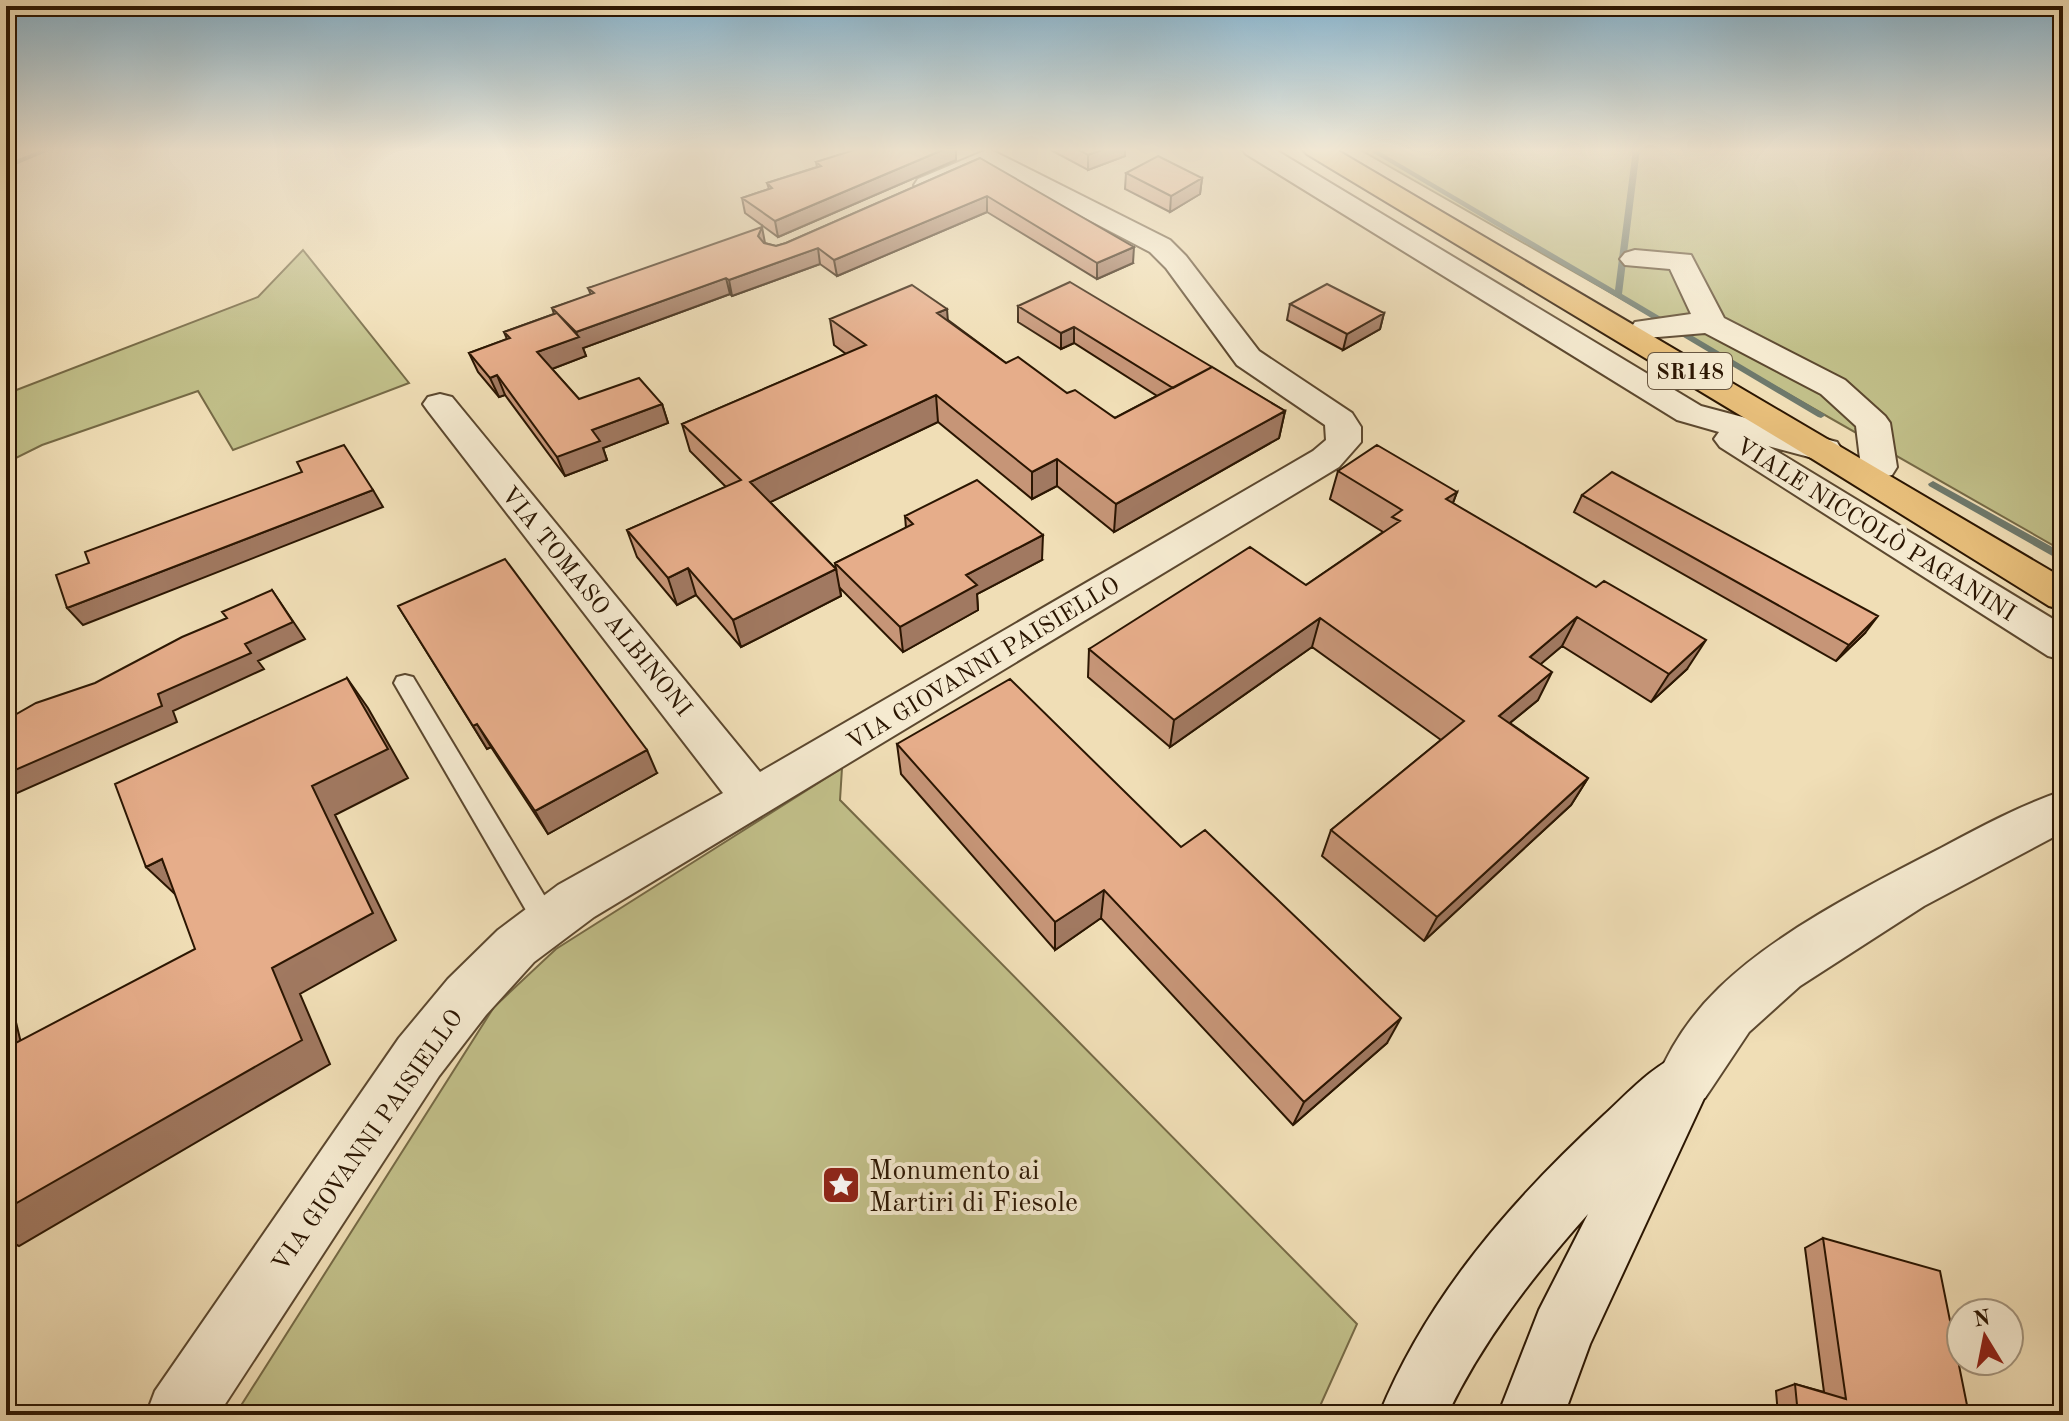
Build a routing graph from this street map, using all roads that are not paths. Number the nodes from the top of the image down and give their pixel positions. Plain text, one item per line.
1 (1101, 215) edge
2 (1364, 215) edge
3 (1428, 215) edge
4 (1453, 215) edge
5 (1635, 259) dead end
6 (1701, 324) junction
7 (1646, 329) junction
8 (440, 404) dead end
9 (1689, 413) junction
10 (1824, 450) junction
11 (1879, 467) junction
12 (2063, 576) edge
13 (2063, 596) edge
14 (2063, 645) edge
15 (405, 683) dead end
16 (754, 798) junction
17 (2063, 810) edge
18 (547, 923) junction
19 (1685, 1079) junction
20 (179, 1415) edge
21 (1412, 1415) edge
22 (1531, 1415) edge

1 - 16 street, VIA GIOVANNI PAISIELLO
2 - 9 street, VIALE NICCOLÒ PAGANINI
3 - 10 main road, SR148
4 - 7 main road, SR148
5 - 6 street
6 - 7 street
6 - 11 street
7 - 11 main road, SR148
8 - 16 street, VIA TOMASO ALBINONI
9 - 10 street
9 - 14 street, VIALE NICCOLÒ PAGANINI
10 - 13 main road, SR148
11 - 12 main road, SR148
15 - 18 lane
16 - 18 street, VIA GIOVANNI PAISIELLO
17 - 19 street
18 - 20 street, VIA GIOVANNI PAISIELLO
19 - 21 street
19 - 22 street

